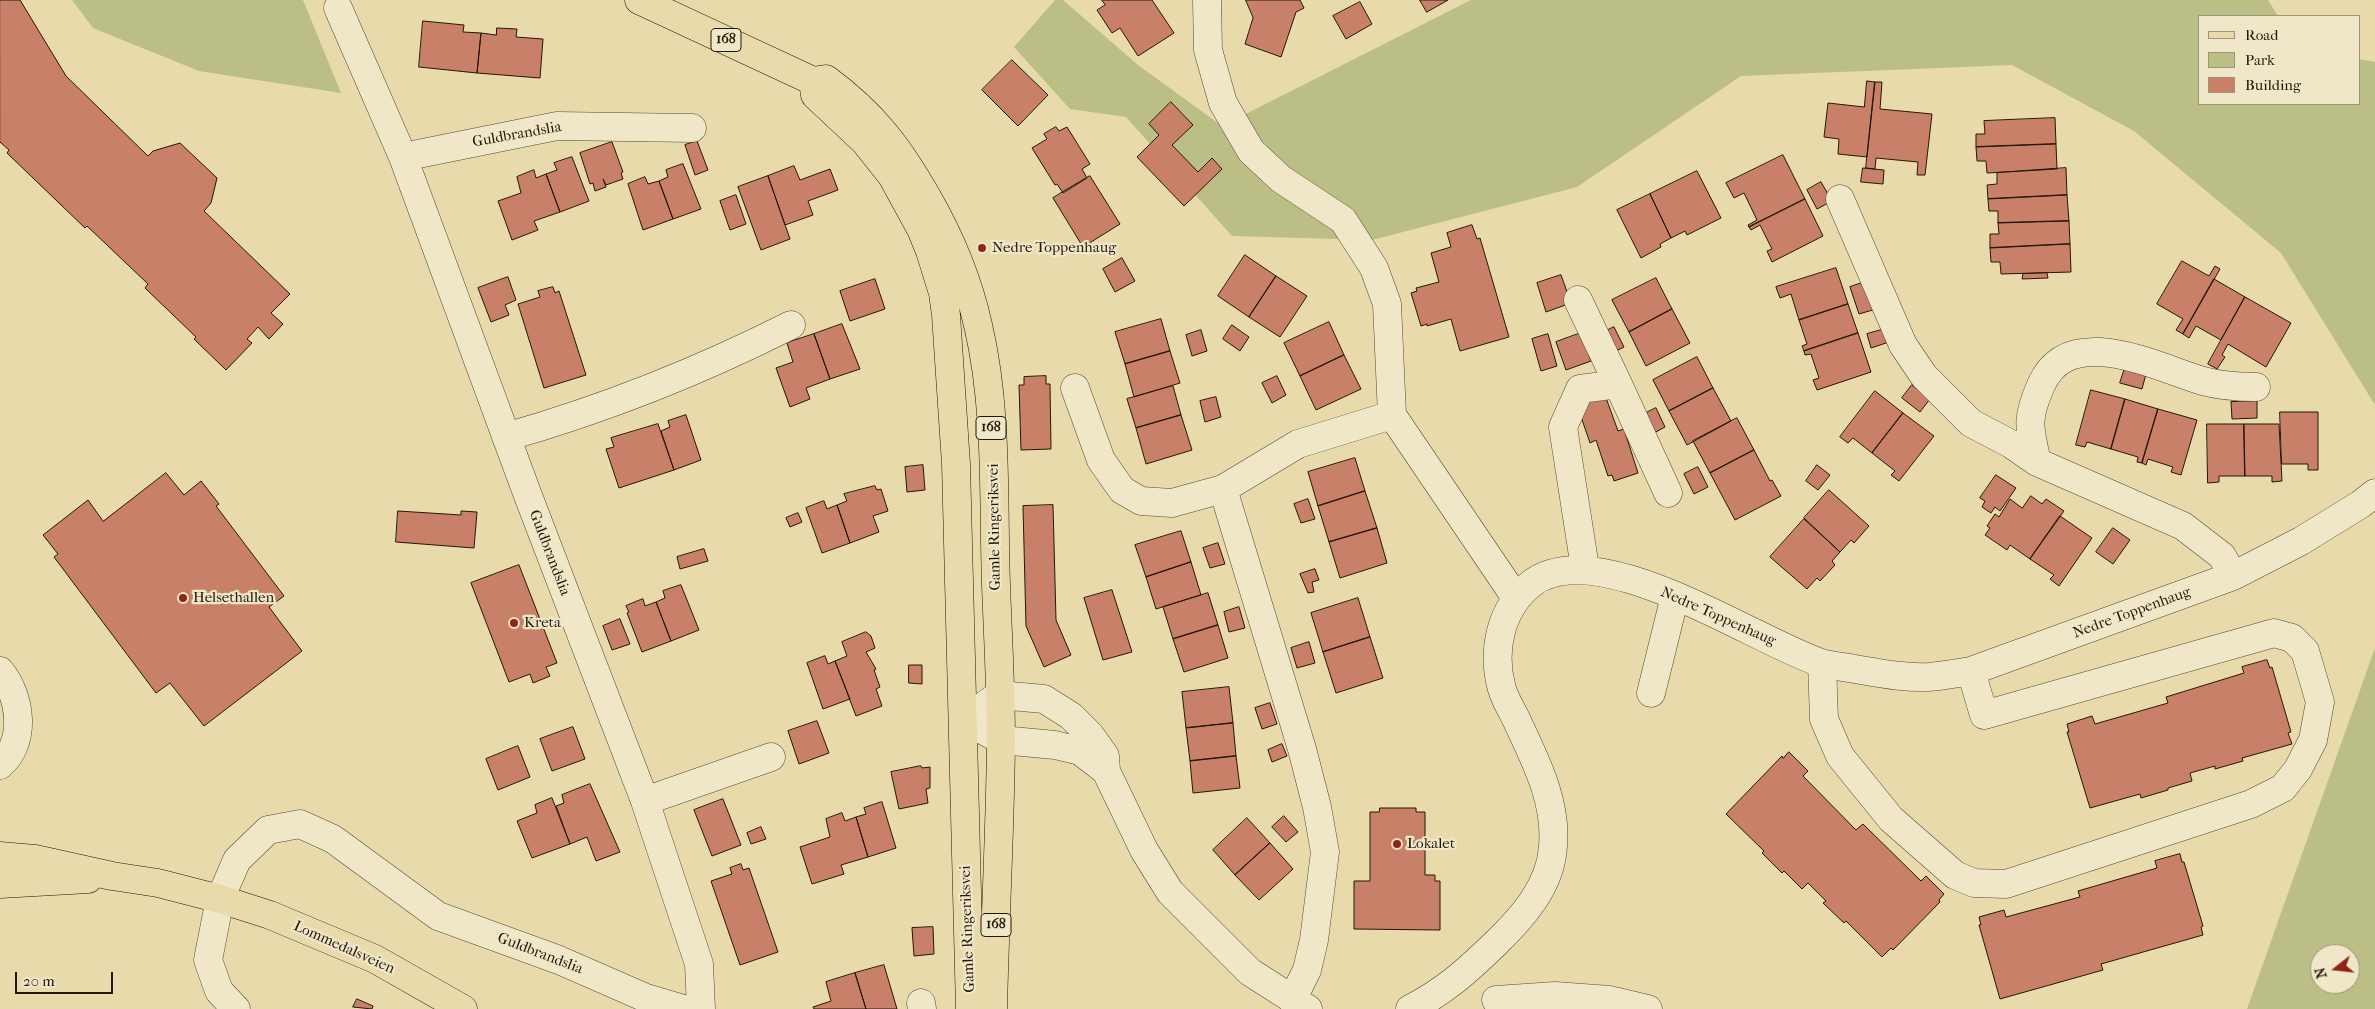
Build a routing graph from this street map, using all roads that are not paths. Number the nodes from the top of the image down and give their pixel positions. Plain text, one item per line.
1 (638, 0) edge
2 (1207, 0) edge
3 (338, 8) dead end
4 (813, 81) junction
5 (692, 128) dead end
6 (403, 157) junction
7 (1840, 199) dead end
8 (1578, 300) dead end
9 (791, 325) dead end
10 (1618, 384) junction
11 (2256, 387) dead end
12 (1074, 388) dead end
13 (1392, 415) junction
14 (506, 437) junction
15 (2037, 462) junction
16 (1223, 488) junction
17 (1668, 493) dead end
18 (2375, 493) edge
19 (1585, 568) junction
20 (2233, 576) junction
21 (1675, 596) junction
22 (1516, 598) junction
23 (1822, 663) junction
24 (0, 671) edge
25 (1971, 671) junction
26 (1651, 694) dead end
27 (1000, 695) junction
28 (964, 720) junction
29 (1001, 740) junction
30 (771, 757) dead end
31 (0, 765) edge
32 (1106, 771) junction
33 (645, 801) junction
34 (0, 856) edge
35 (112, 876) junction
36 (0, 884) edge
37 (220, 899) junction
38 (1496, 1000) dead end
39 (1300, 1005) edge
40 (236, 1009) edge
41 (463, 1009) edge
42 (683, 1009) edge
43 (701, 1009) edge
44 (970, 1009) edge
45 (993, 1009) edge
46 (1410, 1009) edge
47 (1648, 1009) edge

1 - 4 main road, Gamle Ringeriksvei / 168
2 - 13 street
3 - 6 street, Guldbrandslia
4 - 27 main road, Gamle Ringeriksvei / 168
4 - 28 main road, Gamle Ringeriksvei / 168
5 - 6 street, Guldbrandslia
6 - 14 street, Guldbrandslia
7 - 15 street
8 - 10 street
9 - 14 street
10 - 17 street
10 - 19 street
11 - 15 street
12 - 16 street
13 - 16 street
13 - 22 street
14 - 33 street, Guldbrandslia
15 - 20 street
16 - 39 street
18 - 20 street, Nedre Toppenhaug
19 - 21 street, Nedre Toppenhaug
19 - 22 street, Nedre Toppenhaug
20 - 25 street, Nedre Toppenhaug
21 - 23 street, Nedre Toppenhaug
21 - 26 street
22 - 46 street, Nedre Toppenhaug
23 - 25 street, Nedre Toppenhaug
23 - 25 street
24 - 31 street
27 - 28 street
27 - 29 main road, Gamle Ringeriksvei / 168
27 - 32 street
28 - 29 street
28 - 44 main road, Gamle Ringeriksvei / 168
29 - 32 street
29 - 45 main road, Gamle Ringeriksvei / 168
30 - 33 street
32 - 39 street
33 - 43 street, Guldbrandslia
34 - 35 main road, Lommedalsveien
35 - 36 main road, Lommedalsveien
35 - 37 main road, Lommedalsveien
37 - 40 street
37 - 41 main road, Lommedalsveien
37 - 42 street, Guldbrandslia
38 - 47 street

